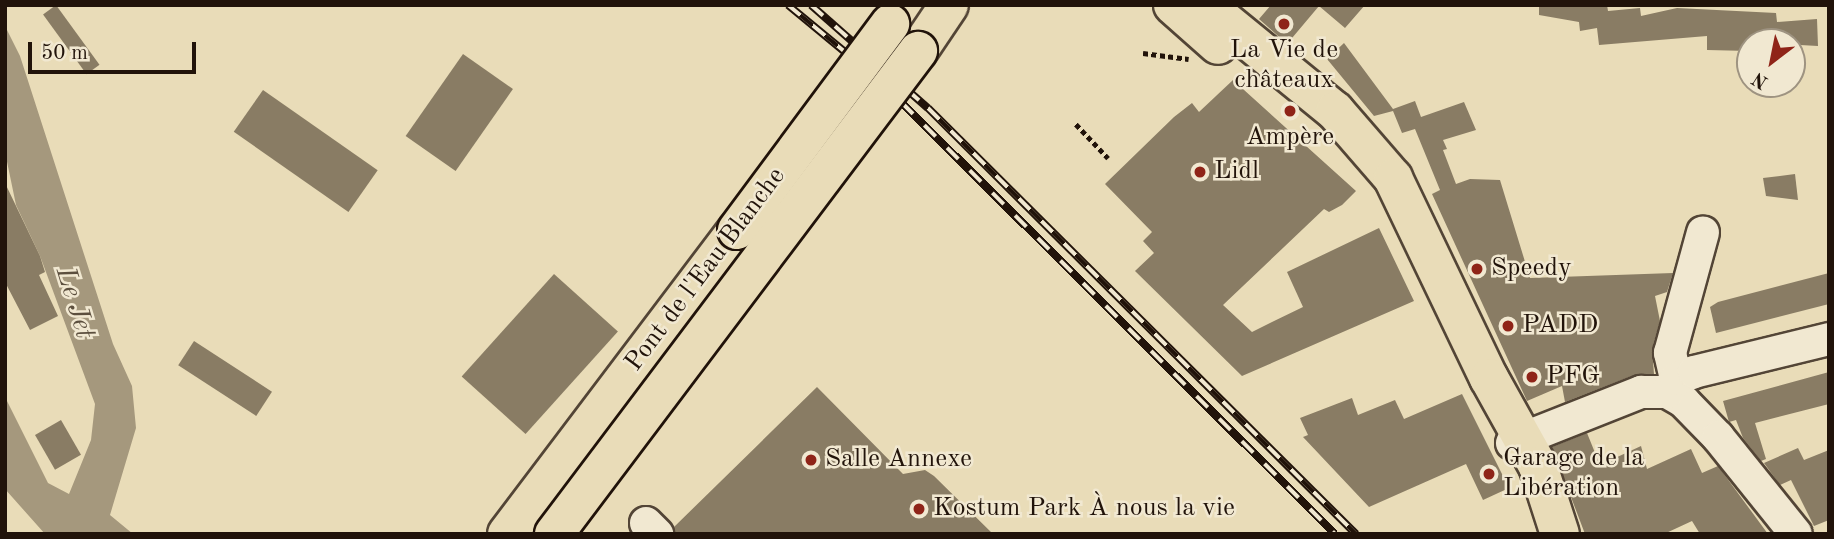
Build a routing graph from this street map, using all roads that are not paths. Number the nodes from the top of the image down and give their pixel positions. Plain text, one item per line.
1 (949, 5) edge
2 (1173, 5) edge
3 (1205, 5) edge
4 (896, 15) edge
5 (1226, 52) junction
6 (1703, 232) dead end
7 (1829, 339) edge
8 (1672, 386) junction
9 (1519, 440) junction
10 (507, 534) edge
11 (554, 534) edge
12 (1559, 534) edge
13 (1796, 534) edge

1 - 11 main road, Pont de l'Eau Blanche, bridge
2 - 5 main road
3 - 5 main road
4 - 10 main road, Pont de l'Eau Blanche, bridge
5 - 9 main road
6 - 8 street
7 - 8 street
8 - 9 street
8 - 13 street
9 - 12 main road

